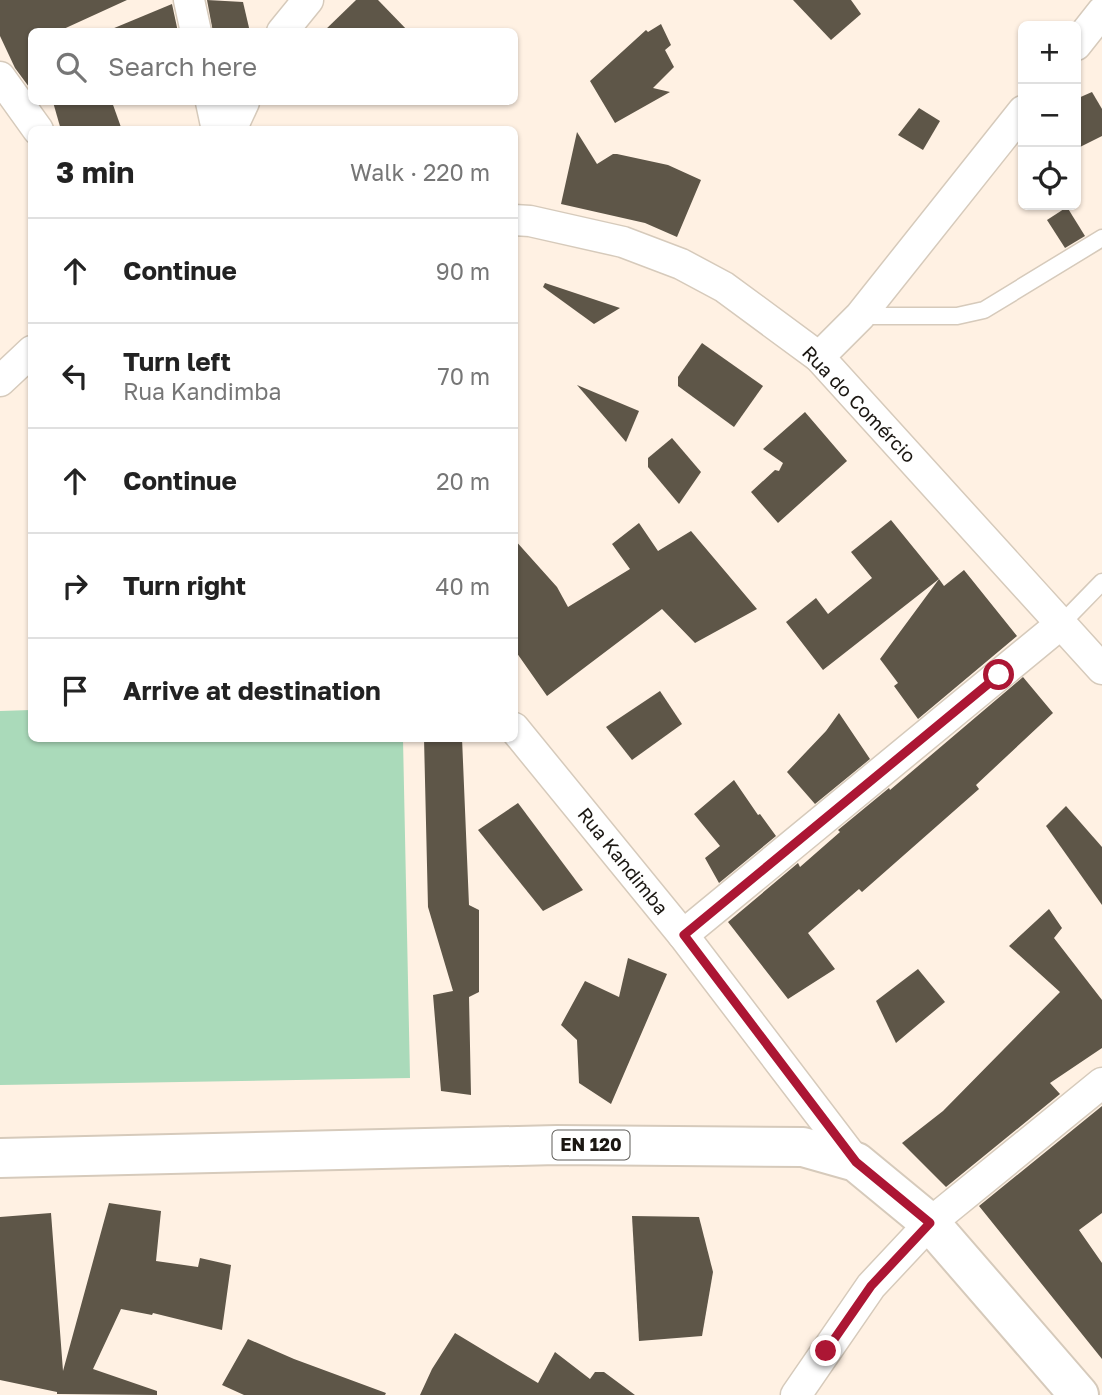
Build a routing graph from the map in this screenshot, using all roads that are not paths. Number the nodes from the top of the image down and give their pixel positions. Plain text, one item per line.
1 (189, 0) edge
2 (308, 0) edge
3 (1102, 12) edge
4 (195, 28) edge
5 (285, 28) edge
6 (1081, 39) edge
7 (0, 77) edge
8 (212, 105) edge
9 (243, 105) edge
10 (1018, 117) edge
11 (35, 126) edge
12 (216, 126) edge
13 (233, 126) edge
14 (518, 220) edge
15 (1102, 238) edge
16 (860, 316) junction
17 (28, 355) edge
18 (819, 357) junction
19 (0, 381) edge
20 (1102, 582) edge
21 (1062, 623) junction
22 (1102, 669) edge
23 (518, 733) edge
24 (684, 935) junction
25 (1102, 1083) edge
26 (0, 1158) edge
27 (856, 1162) junction
28 (930, 1223) junction
29 (796, 1395) edge
30 (1079, 1395) edge

1 - 4 street
2 - 5 street
3 - 6 street
7 - 11 street
8 - 12 street
9 - 13 street
10 - 16 street
14 - 18 street, Rua do Comércio
15 - 16 lane
16 - 18 street
17 - 19 street
18 - 21 street, Rua do Comércio
20 - 21 lane
21 - 22 street, Rua do Comércio
21 - 24 street
23 - 24 street, Rua Kandimba
24 - 27 street, Rua Kandimba
25 - 28 street
26 - 27 main road, EN 120
27 - 28 main road, EN 120
28 - 29 street
28 - 30 main road, EN 120

